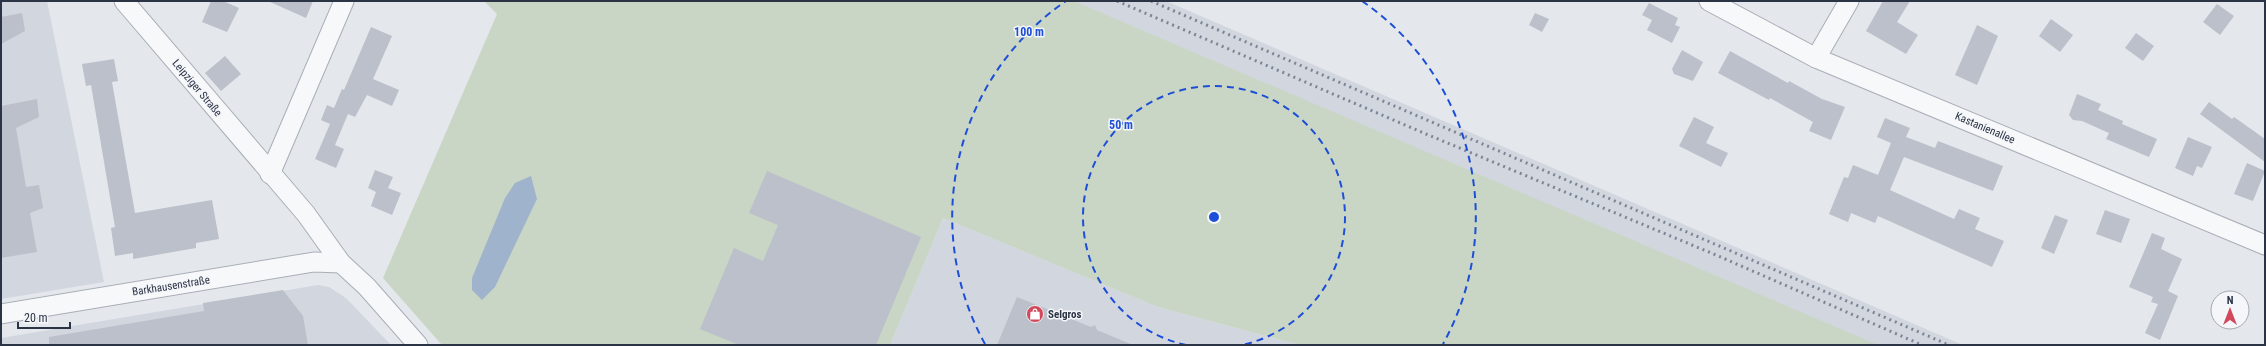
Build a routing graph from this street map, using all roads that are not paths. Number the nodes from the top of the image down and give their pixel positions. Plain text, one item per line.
1 (124, 1) edge
2 (344, 1) edge
3 (1708, 1) edge
4 (1849, 1) edge
5 (1816, 58) junction
6 (270, 174) junction
7 (2265, 245) edge
8 (341, 263) junction
9 (1, 314) edge
10 (418, 345) edge

1 - 6 street, Leipziger Straße
2 - 6 street
3 - 5 street, Kastanienallee
4 - 5 street
5 - 7 street, Kastanienallee
6 - 8 street, Leipziger Straße
8 - 9 street, Barkhausenstraße
8 - 10 street, Leipziger Straße

